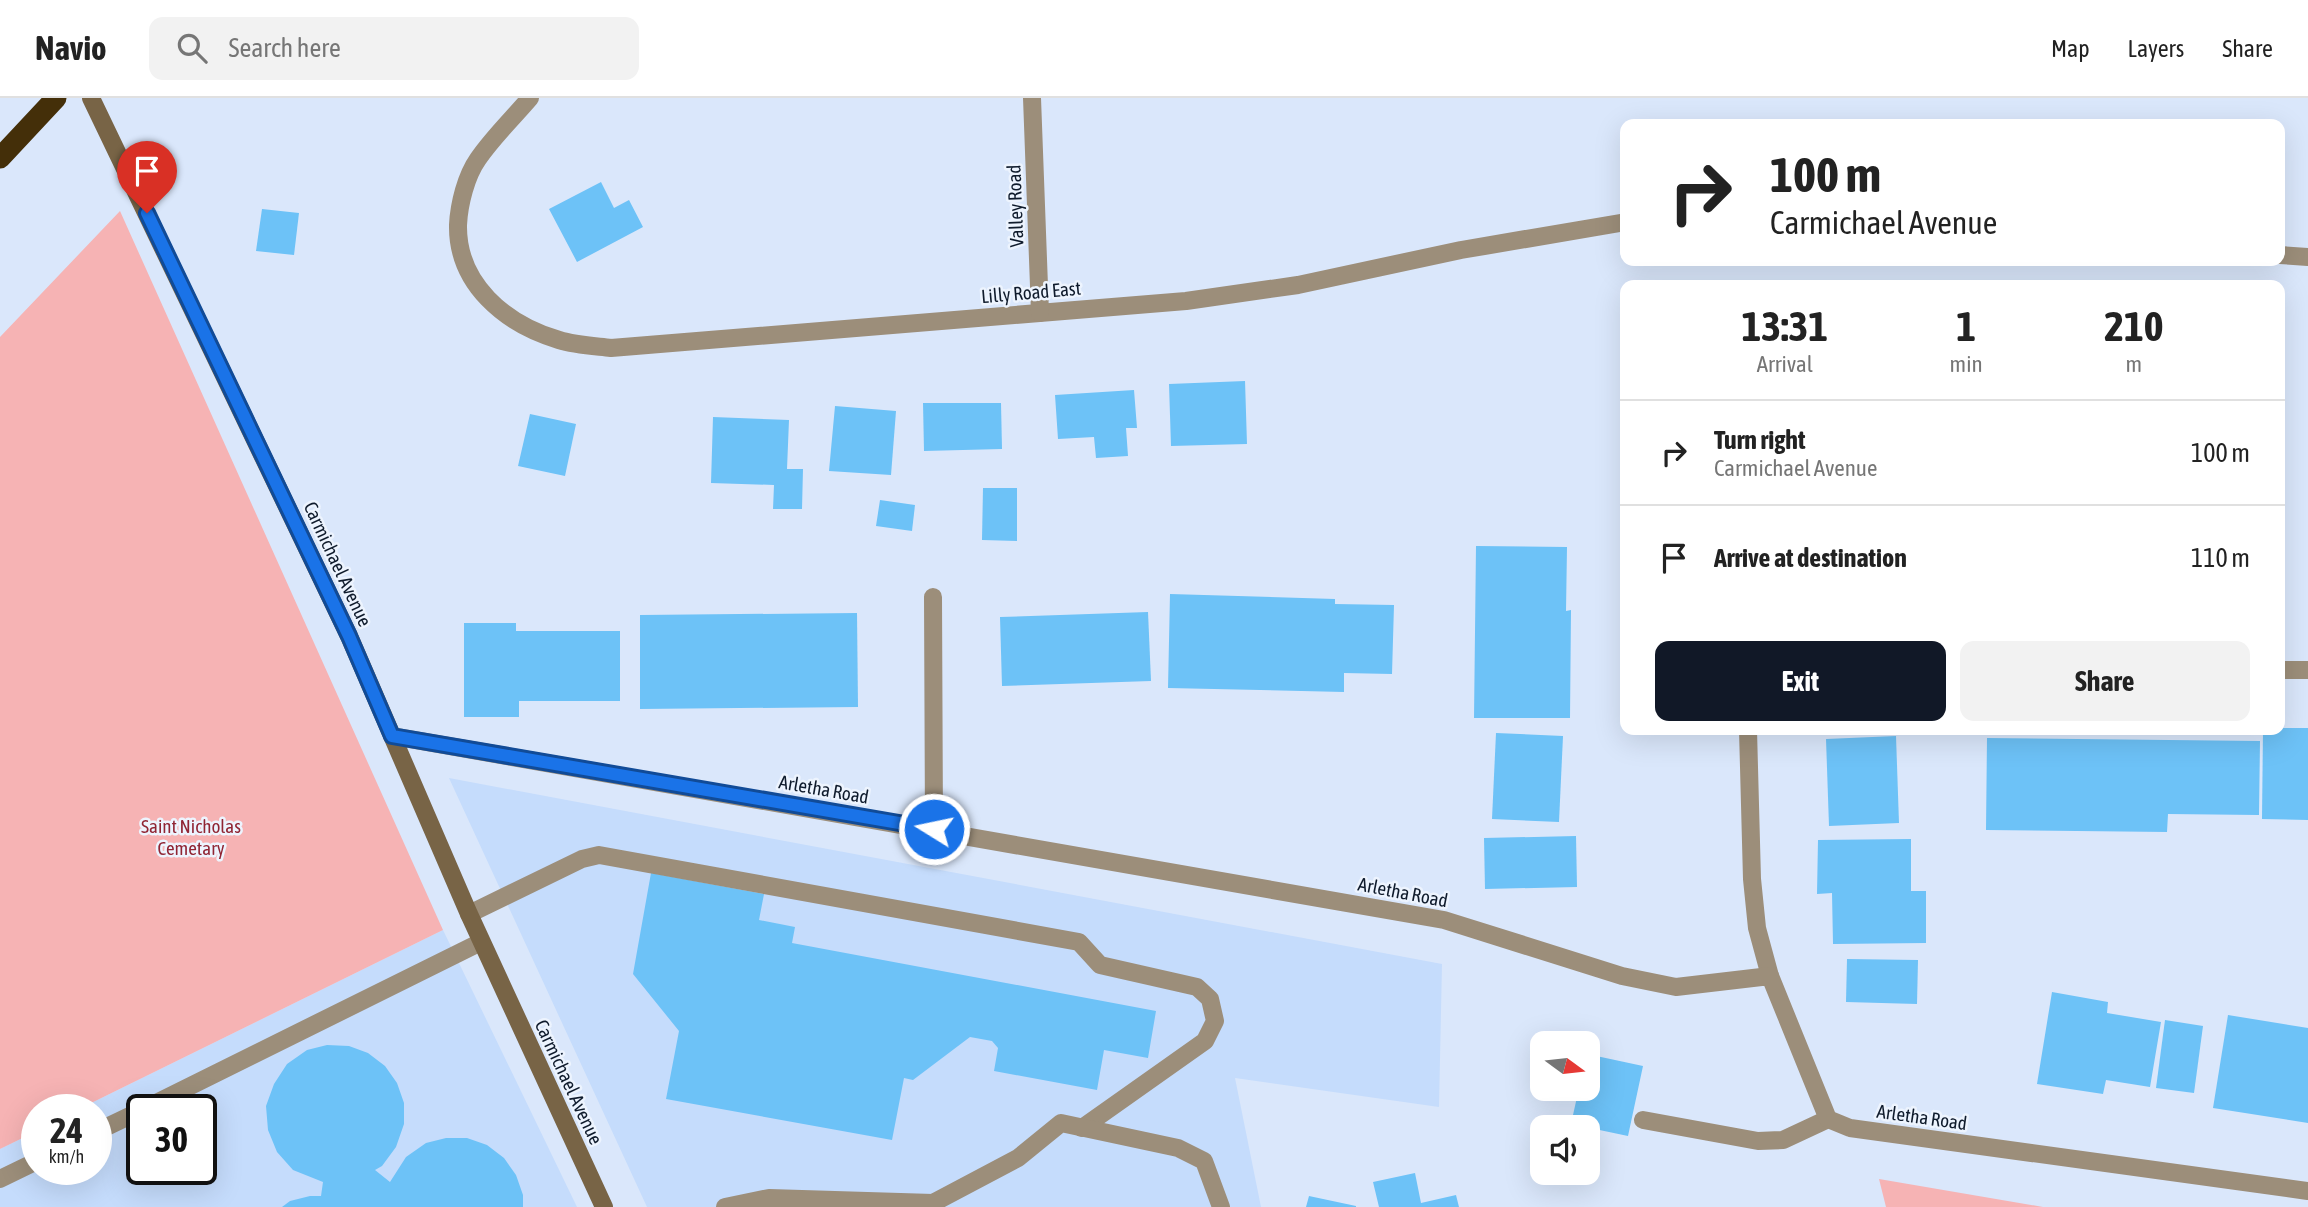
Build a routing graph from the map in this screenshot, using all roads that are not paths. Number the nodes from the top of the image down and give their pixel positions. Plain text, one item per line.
1 (56, 98) edge
2 (91, 98) edge
3 (530, 98) edge
4 (1032, 98) edge
5 (0, 158) edge
6 (1620, 223) edge
7 (2285, 255) edge
8 (2308, 257) edge
9 (1040, 313) junction
10 (933, 597) dead end
11 (2285, 670) edge
12 (2308, 670) edge
13 (1748, 735) edge
14 (392, 736) junction
15 (934, 829) junction
16 (469, 914) junction
17 (481, 942) junction
18 (1770, 976) junction
19 (174, 1094) edge
20 (1828, 1119) junction
21 (1643, 1120) dead end
22 (1082, 1128) junction
23 (21, 1169) edge
24 (0, 1180) edge
25 (2308, 1191) edge
26 (604, 1207) edge
27 (725, 1207) edge
28 (1221, 1207) edge

1 - 5 highway
2 - 14 street, Carmichael Avenue
3 - 9 street, Lilly Road East
4 - 9 street, Valley Road
6 - 9 street, Lilly Road East
7 - 8 street
10 - 15 street
11 - 12 street
13 - 18 street
14 - 15 street, Arletha Road
14 - 16 street, Carmichael Avenue
15 - 18 street, Arletha Road
16 - 17 street, Carmichael Avenue
16 - 22 street
17 - 19 street
17 - 26 street, Carmichael Avenue
18 - 20 street
20 - 21 street
20 - 25 street, Arletha Road
22 - 27 street
22 - 28 street
23 - 24 street

